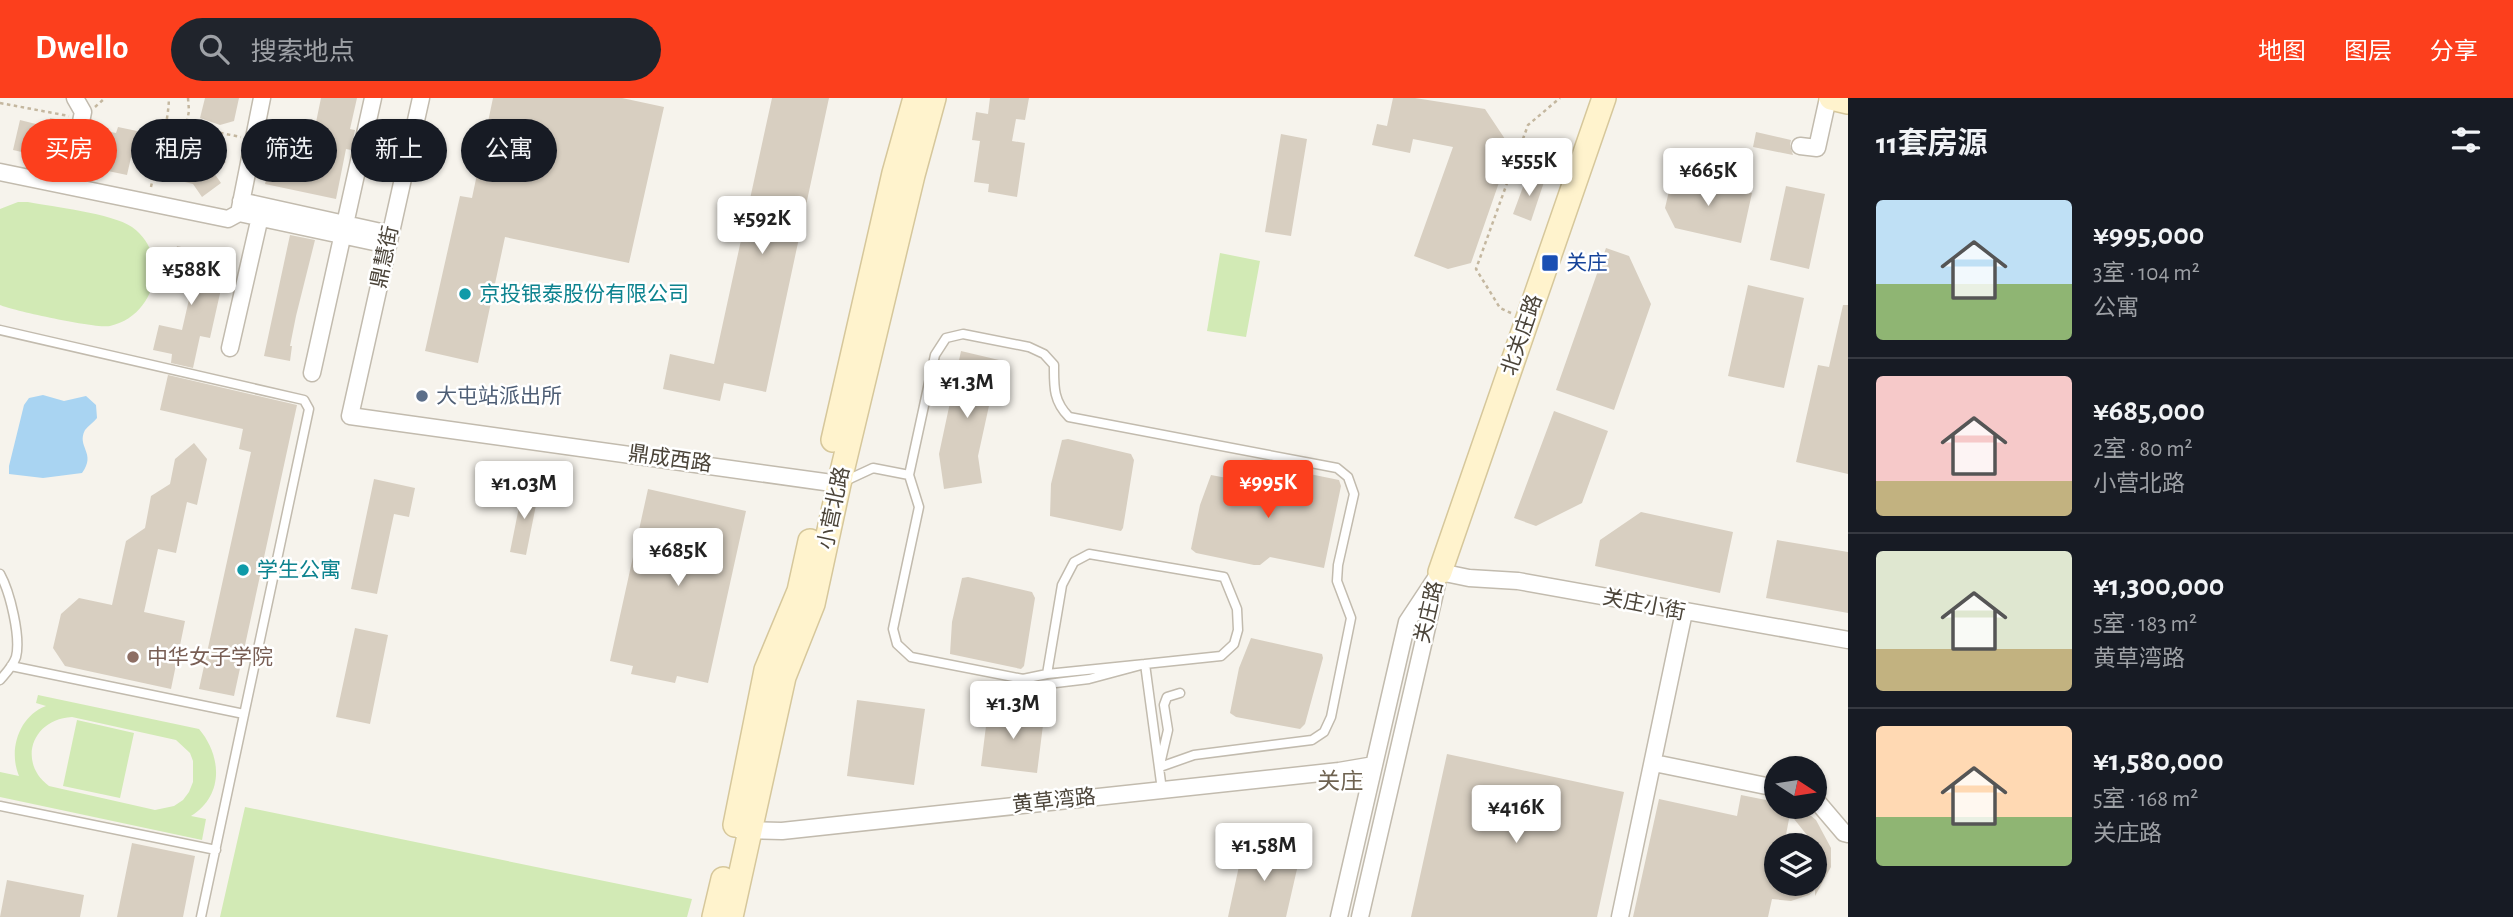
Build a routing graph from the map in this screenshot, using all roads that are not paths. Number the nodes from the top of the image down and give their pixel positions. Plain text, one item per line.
1 (262, 98) edge
2 (373, 98) edge
3 (421, 98) edge
4 (915, 98) edge
5 (934, 98) edge
6 (1604, 98) edge
7 (1830, 98) edge
8 (1848, 102) edge
9 (79, 105) edge
10 (1800, 146) dead end
11 (0, 172) edge
12 (68, 186) junction
13 (240, 207) junction
14 (261, 212) junction
15 (345, 230) junction
16 (389, 239) junction
17 (0, 330) edge
18 (230, 348) dead end
19 (312, 373) dead end
20 (350, 416) joint
21 (909, 475) junction
22 (831, 482) junction
23 (1440, 572) junction
24 (0, 574) edge
25 (1684, 612) junction
26 (1848, 640) edge
27 (1145, 664) junction
28 (11, 666) junction
29 (1046, 674) junction
30 (0, 680) edge
31 (1039, 685) dead end
32 (1180, 693) dead end
33 (244, 714) junction
34 (1654, 763) junction
35 (1374, 765) junction
36 (1160, 767) junction
37 (1764, 786) edge
38 (1162, 790) junction
39 (0, 806) edge
40 (1827, 812) edge
41 (742, 830) junction
42 (1848, 834) edge
43 (216, 850) junction
44 (201, 917) edge
45 (714, 917) edge
46 (731, 917) edge
47 (1339, 917) edge
48 (1360, 917) edge
49 (1620, 917) edge

1 - 13 street
2 - 15 street
3 - 16 street, 鼎慧街
4 - 22 street, 小营北路
5 - 22 street, 小营北路
6 - 23 street, 北关庄路
7 - 8 street
7 - 10 street
9 - 12 street
11 - 12 street
12 - 13 street
13 - 14 street
14 - 15 street
14 - 18 street
15 - 16 street
15 - 19 street
16 - 20 street, 鼎慧街
17 - 33 lane
20 - 22 street, 鼎成西路
21 - 22 lane
21 - 29 lane
21 - 36 lane
22 - 41 street, 小营北路
23 - 25 street, 关庄小街
23 - 35 street, 关庄路
23 - 48 street, 关庄路
24 - 28 lane
25 - 26 street, 关庄小街
25 - 34 street
27 - 29 lane
27 - 29 lane
27 - 31 lane
27 - 36 lane
28 - 30 lane
28 - 33 lane
32 - 36 lane
33 - 43 lane
34 - 37 street
34 - 49 street
35 - 38 street, 黄草湾路
35 - 47 street, 关庄路
36 - 38 lane
38 - 41 street, 黄草湾路
39 - 43 lane
40 - 42 street
41 - 45 street, 小营北路
41 - 46 street, 小营北路
43 - 44 lane

